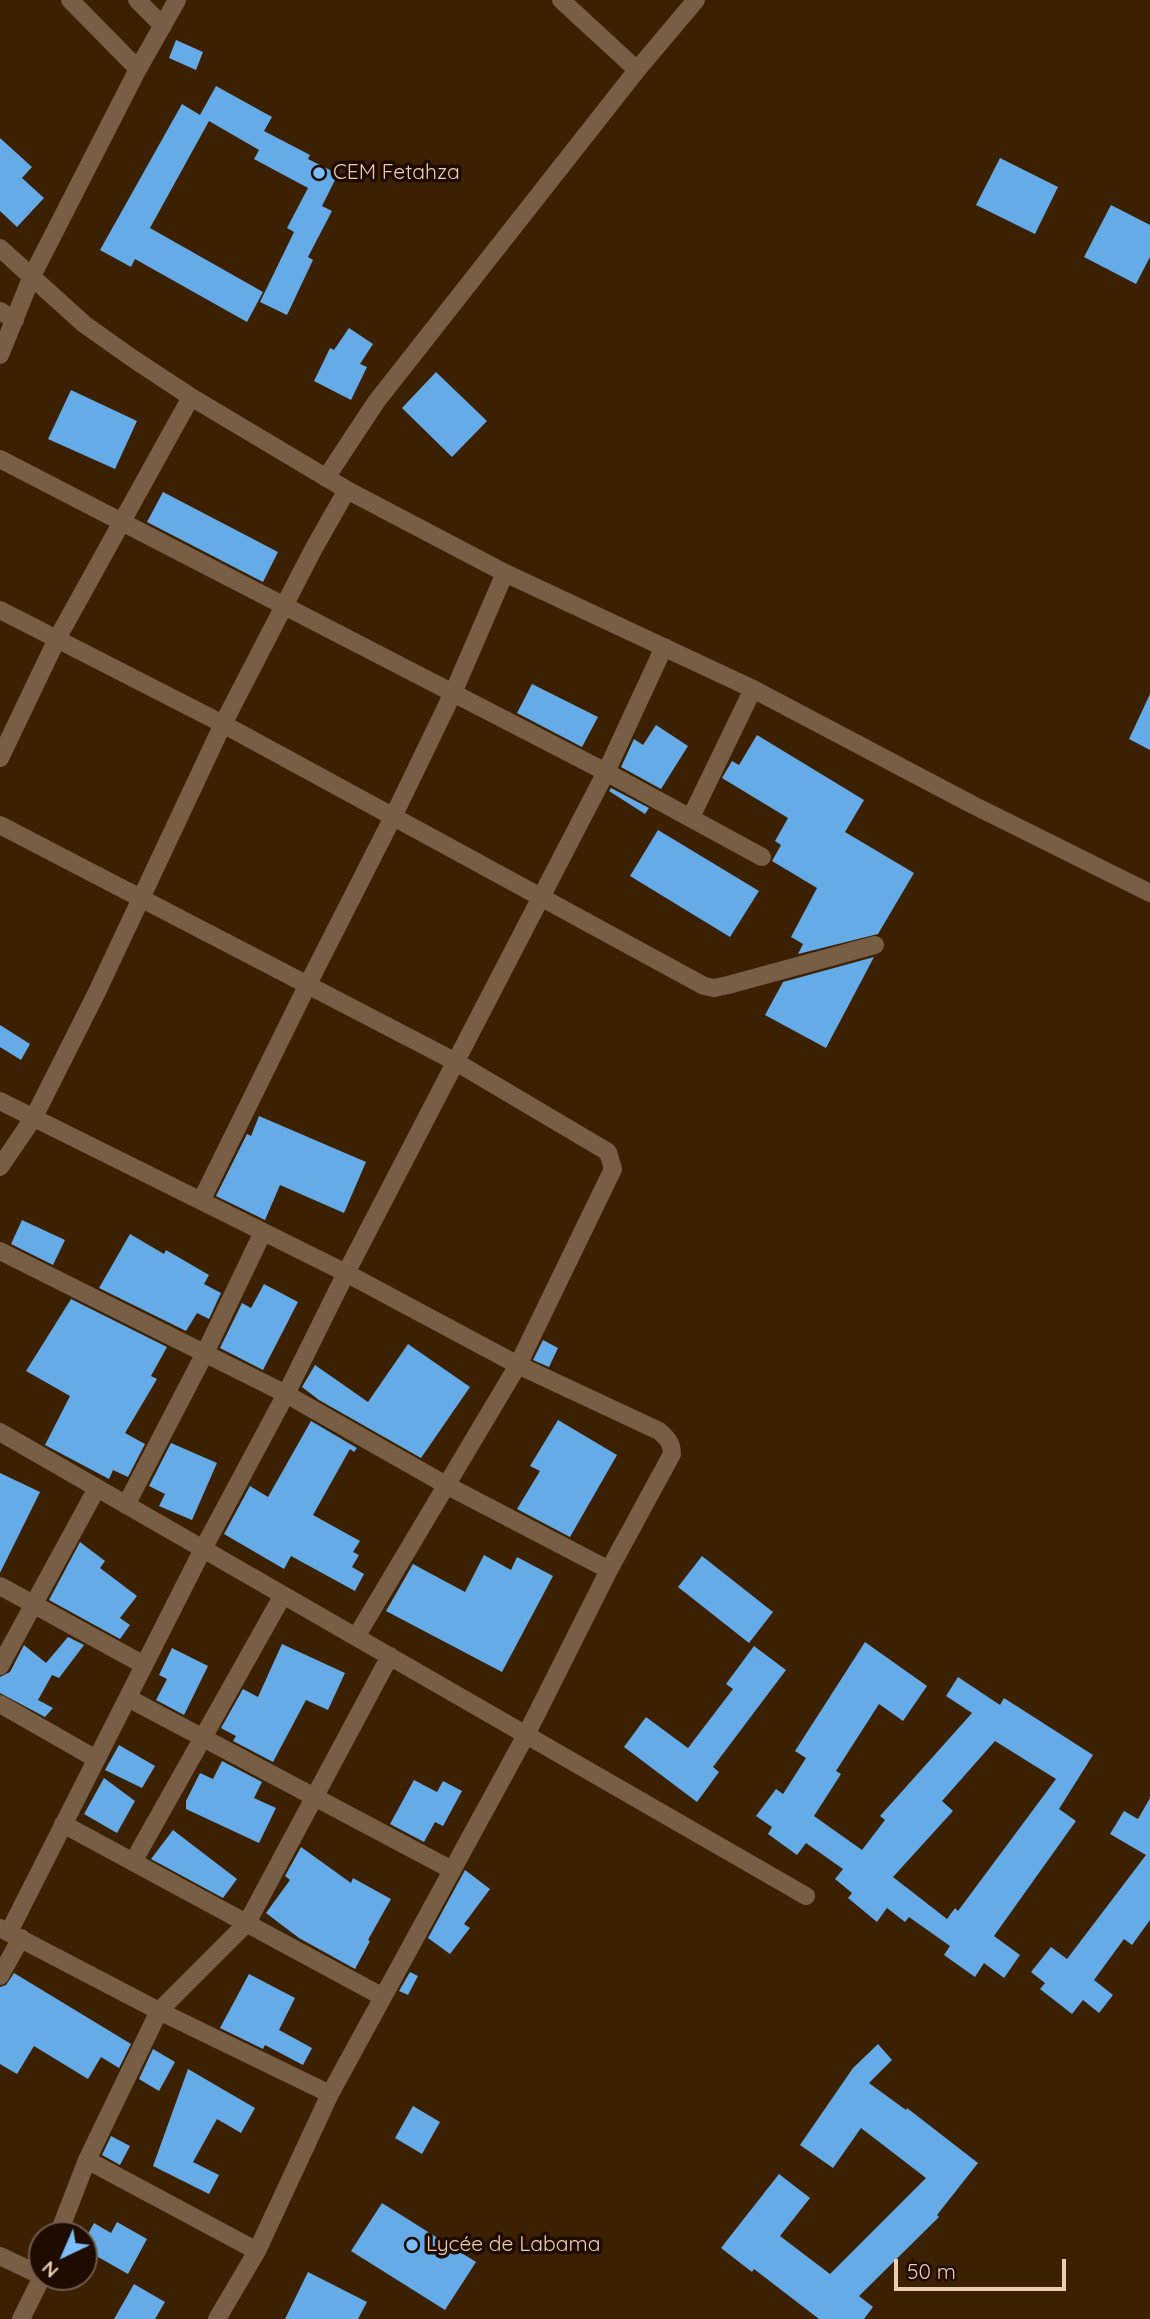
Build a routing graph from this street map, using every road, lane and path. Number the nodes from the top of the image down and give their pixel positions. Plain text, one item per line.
1 (70, 0) edge
2 (136, 0) edge
3 (177, 0) edge
4 (561, 0) edge
5 (695, 0) edge
6 (163, 26) junction
7 (138, 69) junction
8 (637, 70) junction
9 (0, 248) edge
10 (32, 276) junction
11 (8, 316) edge
12 (0, 355) edge
13 (191, 397) junction
14 (0, 459) edge
15 (326, 478) junction
16 (347, 490) junction
17 (121, 520) junction
18 (505, 573) junction
19 (285, 605) junction
20 (0, 610) edge
21 (57, 639) junction
22 (664, 647) junction
23 (753, 689) junction
24 (453, 693) junction
25 (223, 724) junction
26 (0, 758) edge
27 (606, 772) junction
28 (393, 817) junction
29 (691, 817) junction
30 (0, 825) edge
31 (762, 857) dead end
32 (1150, 893) edge
33 (542, 896) junction
34 (141, 897) junction
35 (874, 945) dead end
36 (308, 984) junction
37 (456, 1062) junction
38 (0, 1101) edge
39 (34, 1117) junction
40 (0, 1167) edge
41 (201, 1201) junction
42 (263, 1232) junction
43 (0, 1251) edge
44 (346, 1273) junction
45 (205, 1353) junction
46 (518, 1365) junction
47 (286, 1394) junction
48 (0, 1432) edge
49 (446, 1485) junction
50 (97, 1488) junction
51 (126, 1505) junction
52 (204, 1549) junction
53 (609, 1570) junction
54 (0, 1586) edge
55 (283, 1595) junction
56 (34, 1605) junction
57 (356, 1637) junction
58 (390, 1656) junction
59 (144, 1665) junction
60 (0, 1666) edge
61 (128, 1698) junction
62 (0, 1704) edge
63 (526, 1735) junction
64 (204, 1736) junction
65 (96, 1759) junction
66 (314, 1796) junction
67 (63, 1824) junction
68 (133, 1862) junction
69 (452, 1870) junction
70 (806, 1896) dead end
71 (247, 1923) junction
72 (10, 1933) edge
73 (0, 1976) edge
74 (383, 1997) junction
75 (159, 2011) junction
76 (330, 2094) junction
77 (87, 2160) junction
78 (63, 2221) edge
79 (257, 2251) junction
80 (0, 2256) edge
81 (28, 2269) edge
82 (35, 2291) edge
83 (21, 2319) edge
84 (217, 2319) edge

1 - 7 street
2 - 6 street
3 - 6 street
4 - 8 street
5 - 8 street
6 - 7 street
7 - 10 street
8 - 15 street
9 - 10 street
10 - 11 street
10 - 13 street
11 - 12 street
13 - 15 street
13 - 17 street
14 - 17 street
15 - 16 street
16 - 18 street
16 - 19 street
17 - 19 street
17 - 21 street
18 - 22 street
18 - 24 street
19 - 24 street
19 - 25 street
20 - 21 street
21 - 25 street
21 - 26 street
22 - 23 street
22 - 27 street
23 - 29 street
23 - 32 street
24 - 27 street
24 - 28 street
25 - 28 street
25 - 34 street
27 - 29 street
27 - 33 street
28 - 33 street
28 - 36 street
29 - 31 street
30 - 34 street
33 - 35 street
33 - 37 street
34 - 36 street
34 - 39 street
36 - 37 street
36 - 41 street
37 - 44 street
37 - 46 street
38 - 39 street
39 - 40 street
39 - 41 street
41 - 42 street
42 - 44 street
42 - 45 street
43 - 45 street
44 - 46 street
44 - 47 street
45 - 47 street
45 - 51 street
46 - 49 street
46 - 53 street
47 - 49 street
47 - 52 street
48 - 50 street
49 - 53 street
49 - 57 street
50 - 51 street
50 - 56 street
51 - 52 street
52 - 55 street
52 - 59 street
53 - 63 street
54 - 56 street
55 - 57 street
55 - 64 street
56 - 59 street
56 - 60 street
57 - 58 street
58 - 63 street
58 - 66 street
59 - 61 street
61 - 64 street
61 - 65 street
62 - 65 street
63 - 69 street
63 - 70 street
64 - 66 street
64 - 68 street
65 - 67 street
66 - 69 street
66 - 71 street
67 - 68 street
67 - 72 street
68 - 71 street
69 - 74 street
71 - 74 street
71 - 75 street
72 - 73 street
72 - 75 street
74 - 76 street
75 - 76 street
75 - 77 street
76 - 79 street
77 - 78 street
77 - 79 street
79 - 84 street
80 - 81 street
82 - 83 street

